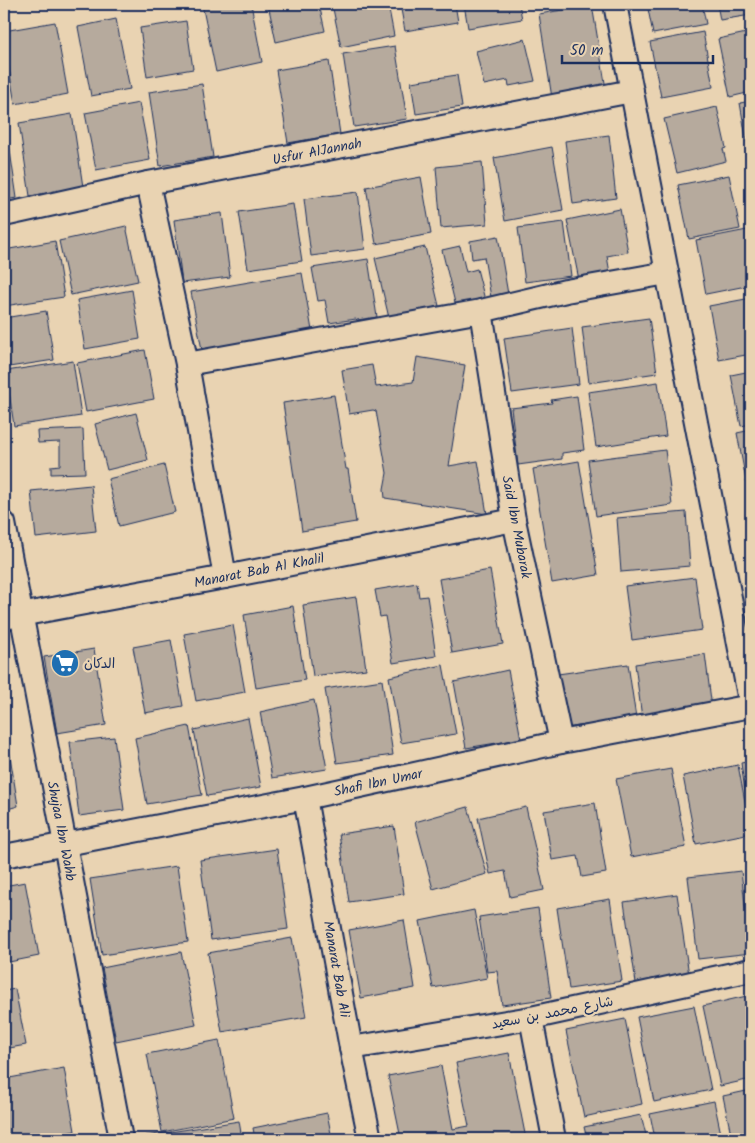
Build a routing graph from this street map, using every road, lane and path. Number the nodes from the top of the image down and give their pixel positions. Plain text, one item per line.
1 (615, 4) edge
2 (632, 92) junction
3 (148, 183) junction
4 (4, 215) edge
5 (667, 273) junction
6 (481, 311) junction
7 (187, 364) junction
8 (514, 520) junction
9 (4, 523) edge
10 (225, 578) junction
11 (12, 616) edge
12 (751, 706) edge
13 (561, 742) junction
14 (305, 798) junction
15 (64, 844) junction
16 (4, 856) edge
17 (751, 970) edge
18 (531, 1018) junction
19 (351, 1048) junction
20 (121, 1139) edge
21 (370, 1139) edge
22 (554, 1139) edge

1 - 2 street
2 - 3 street, Usfur AlJannah
2 - 5 street
3 - 4 street, Usfur AlJannah
3 - 7 street
5 - 6 street
5 - 12 street
6 - 7 street
6 - 8 street, Said Ibn Mubarak
7 - 10 street
8 - 10 street, Manarat Bab Al Khalil
8 - 13 street, Said Ibn Mubarak
9 - 11 street, Shujaa Ibn Wahb
10 - 11 street, Manarat Bab Al Khalil
11 - 15 street, Shujaa Ibn Wahb
12 - 13 street, Shafi Ibn Umar
13 - 14 street, Shafi Ibn Umar
14 - 15 street, Shafi Ibn Umar
14 - 19 street, Manarat Bab Ali
15 - 16 street, Shafi Ibn Umar
15 - 20 street, Shujaa Ibn Wahb
17 - 18 street, شارع محمد بن سعيد
18 - 19 street, شارع محمد بن سعيد
18 - 22 street
19 - 21 street, Manarat Bab Ali

